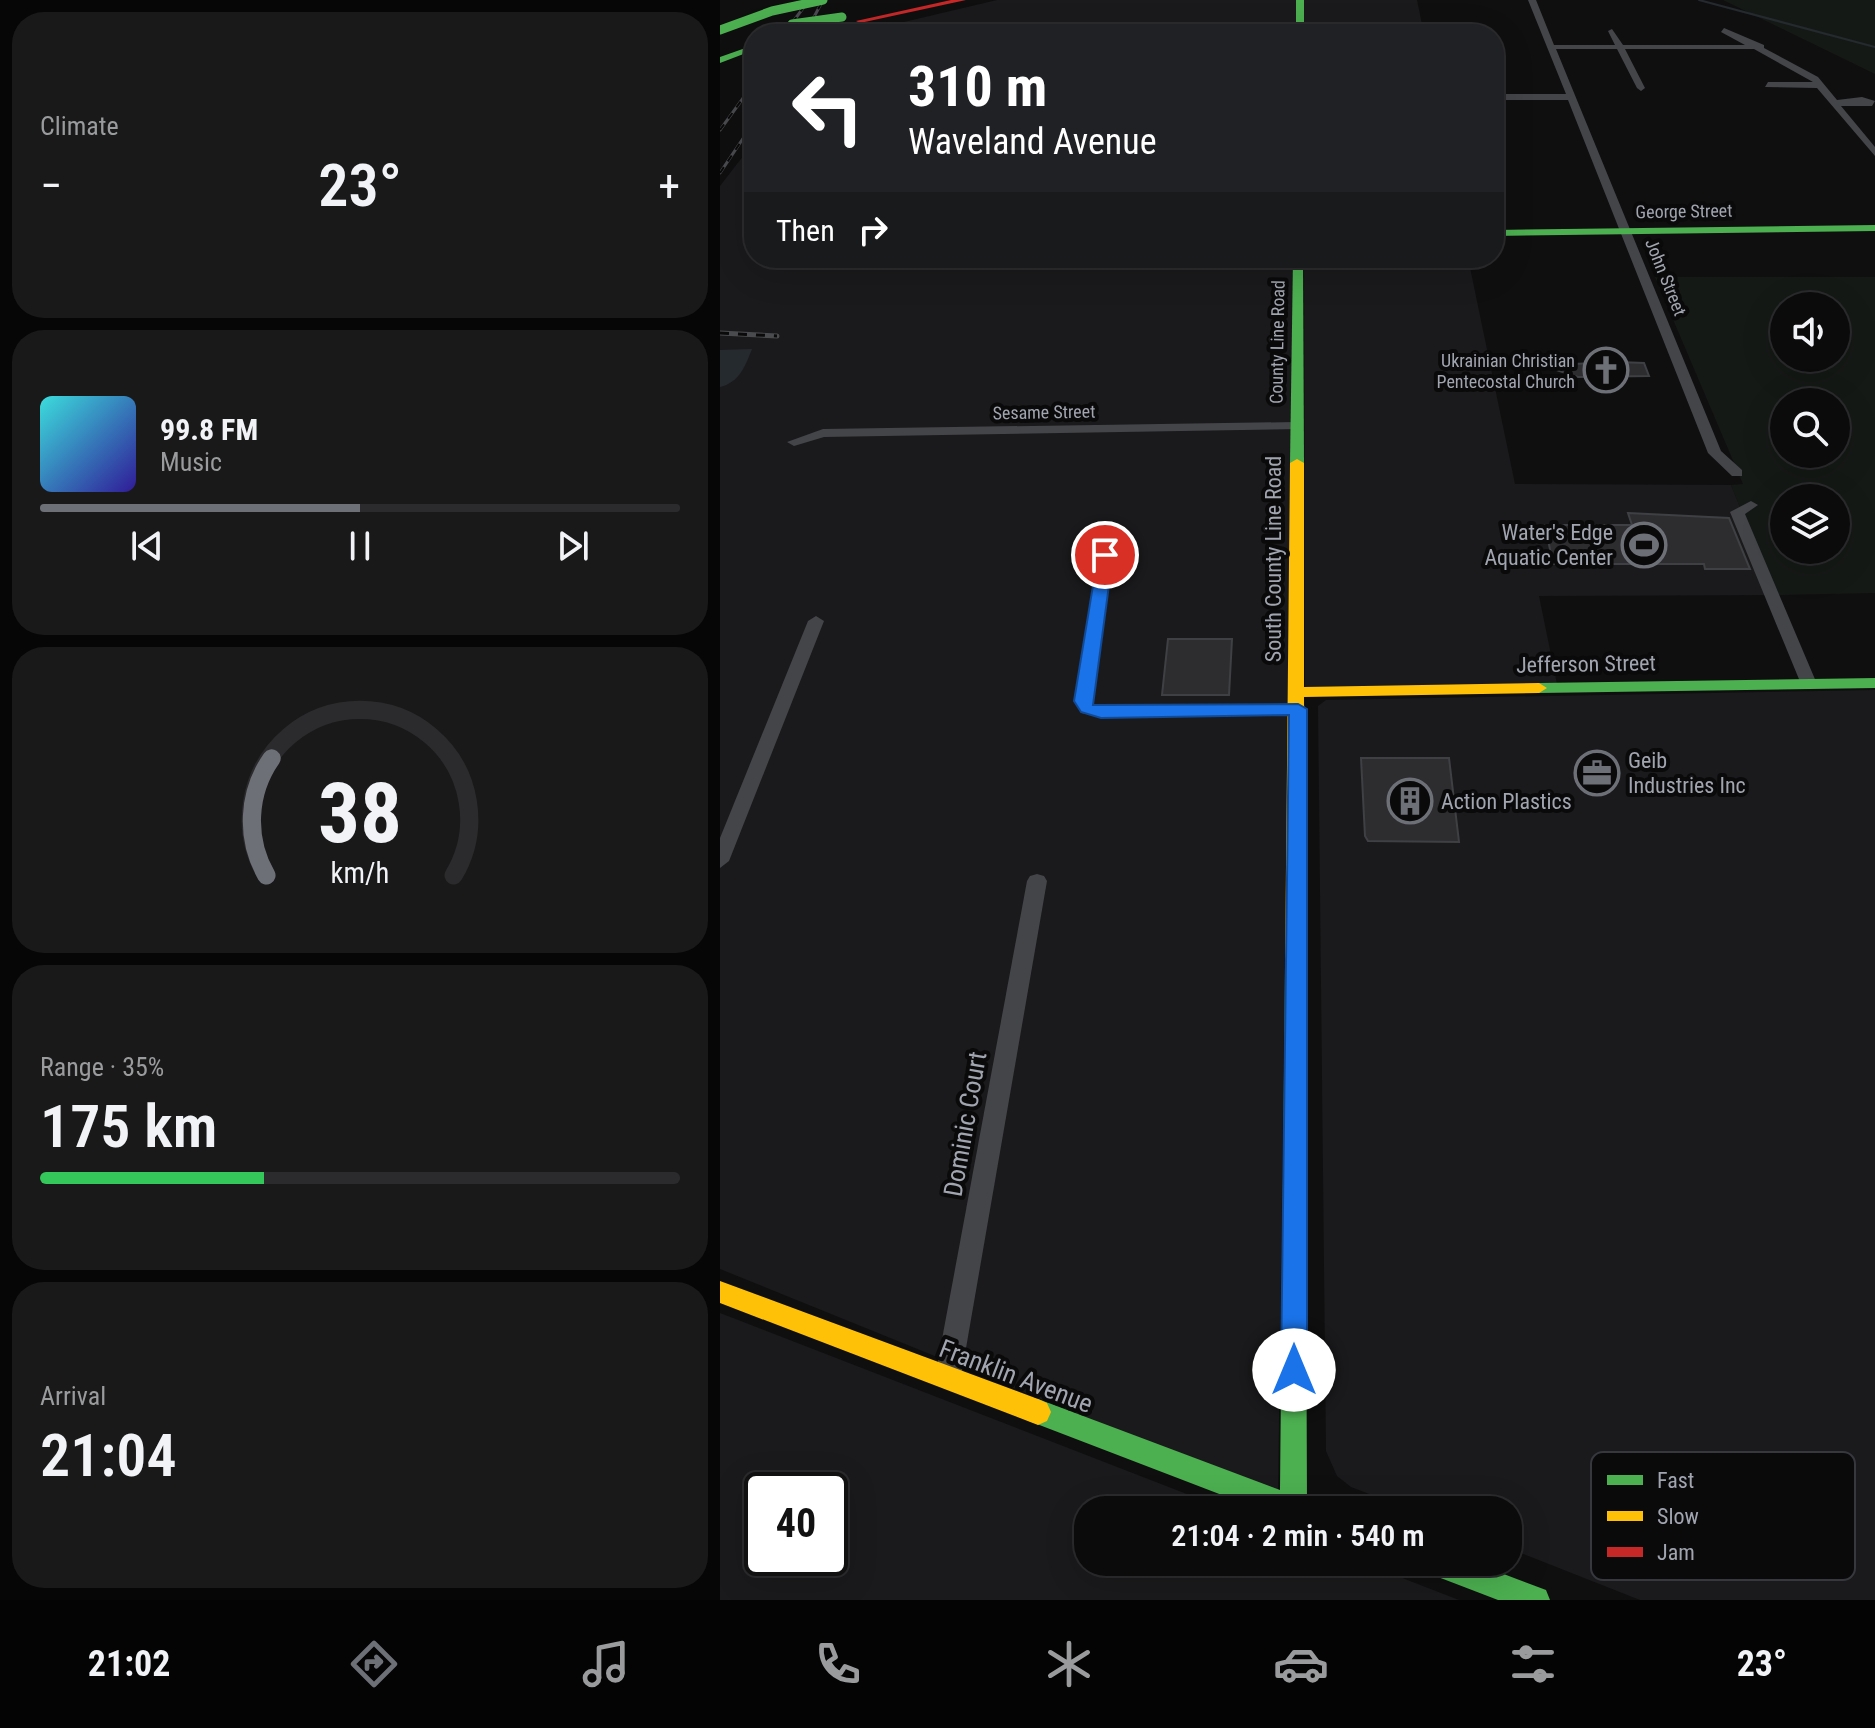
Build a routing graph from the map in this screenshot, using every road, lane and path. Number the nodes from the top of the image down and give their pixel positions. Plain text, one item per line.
1 (823, 0) edge
2 (887, 0) edge
3 (938, 0) edge
4 (962, 0) edge
5 (1300, 0) edge
6 (1532, 0) edge
7 (850, 15) junction
8 (765, 24) edge
9 (827, 24) edge
10 (1300, 24) edge
11 (744, 26) edge
12 (720, 29) edge
13 (1724, 30) dead end
14 (1612, 31) dead end
15 (1553, 47) junction
16 (1761, 47) junction
17 (1622, 48) junction
18 (744, 51) edge
19 (720, 60) edge
20 (1768, 85) dead end
21 (1820, 85) junction
22 (1641, 88) dead end
23 (1504, 97) edge
24 (1571, 97) junction
25 (1835, 103) junction
26 (1855, 103) dead end
27 (1873, 148) edge
28 (1875, 228) edge
29 (1626, 232) junction
30 (1504, 233) edge
31 (1298, 268) edge
32 (1296, 426) junction
33 (794, 442) dead end
34 (1737, 473) dead end
35 (1751, 505) dead end
36 (1110, 527) dead end
37 (816, 621) dead end
38 (1875, 683) edge
39 (1809, 684) junction
40 (1298, 701) junction
41 (720, 861) edge
42 (1037, 881) dead end
43 (720, 1292) edge
44 (948, 1377) junction
45 (1261, 1496) edge
46 (1295, 1496) edge
47 (1472, 1576) edge
48 (1536, 1600) edge

1 - 12 main road, bridge
2 - 7 main road
3 - 7 main road
4 - 7 main road
5 - 10 main road
6 - 15 street, John Street
7 - 8 main road, bridge
7 - 9 main road
11 - 12 main road, bridge
13 - 16 street
14 - 17 street
15 - 17 street
15 - 24 street, John Street
16 - 17 street
16 - 21 street
17 - 22 street
18 - 19 main road
20 - 21 street
21 - 25 street
23 - 24 street
24 - 29 street, John Street
25 - 26 street
25 - 27 street
28 - 29 main road, George Street
29 - 30 main road, George Street
29 - 34 street, John Street
31 - 32 main road, County Line Road
32 - 33 street, Sesame Street
32 - 40 main road, South County Line Road
35 - 39 street
36 - 40 street
37 - 41 street
38 - 39 main road, Jefferson Street
39 - 40 main road, Jefferson Street
40 - 46 main road
42 - 44 street, Dominic Court
43 - 44 main road, Franklin Avenue
44 - 45 main road, Franklin Avenue
47 - 48 main road

